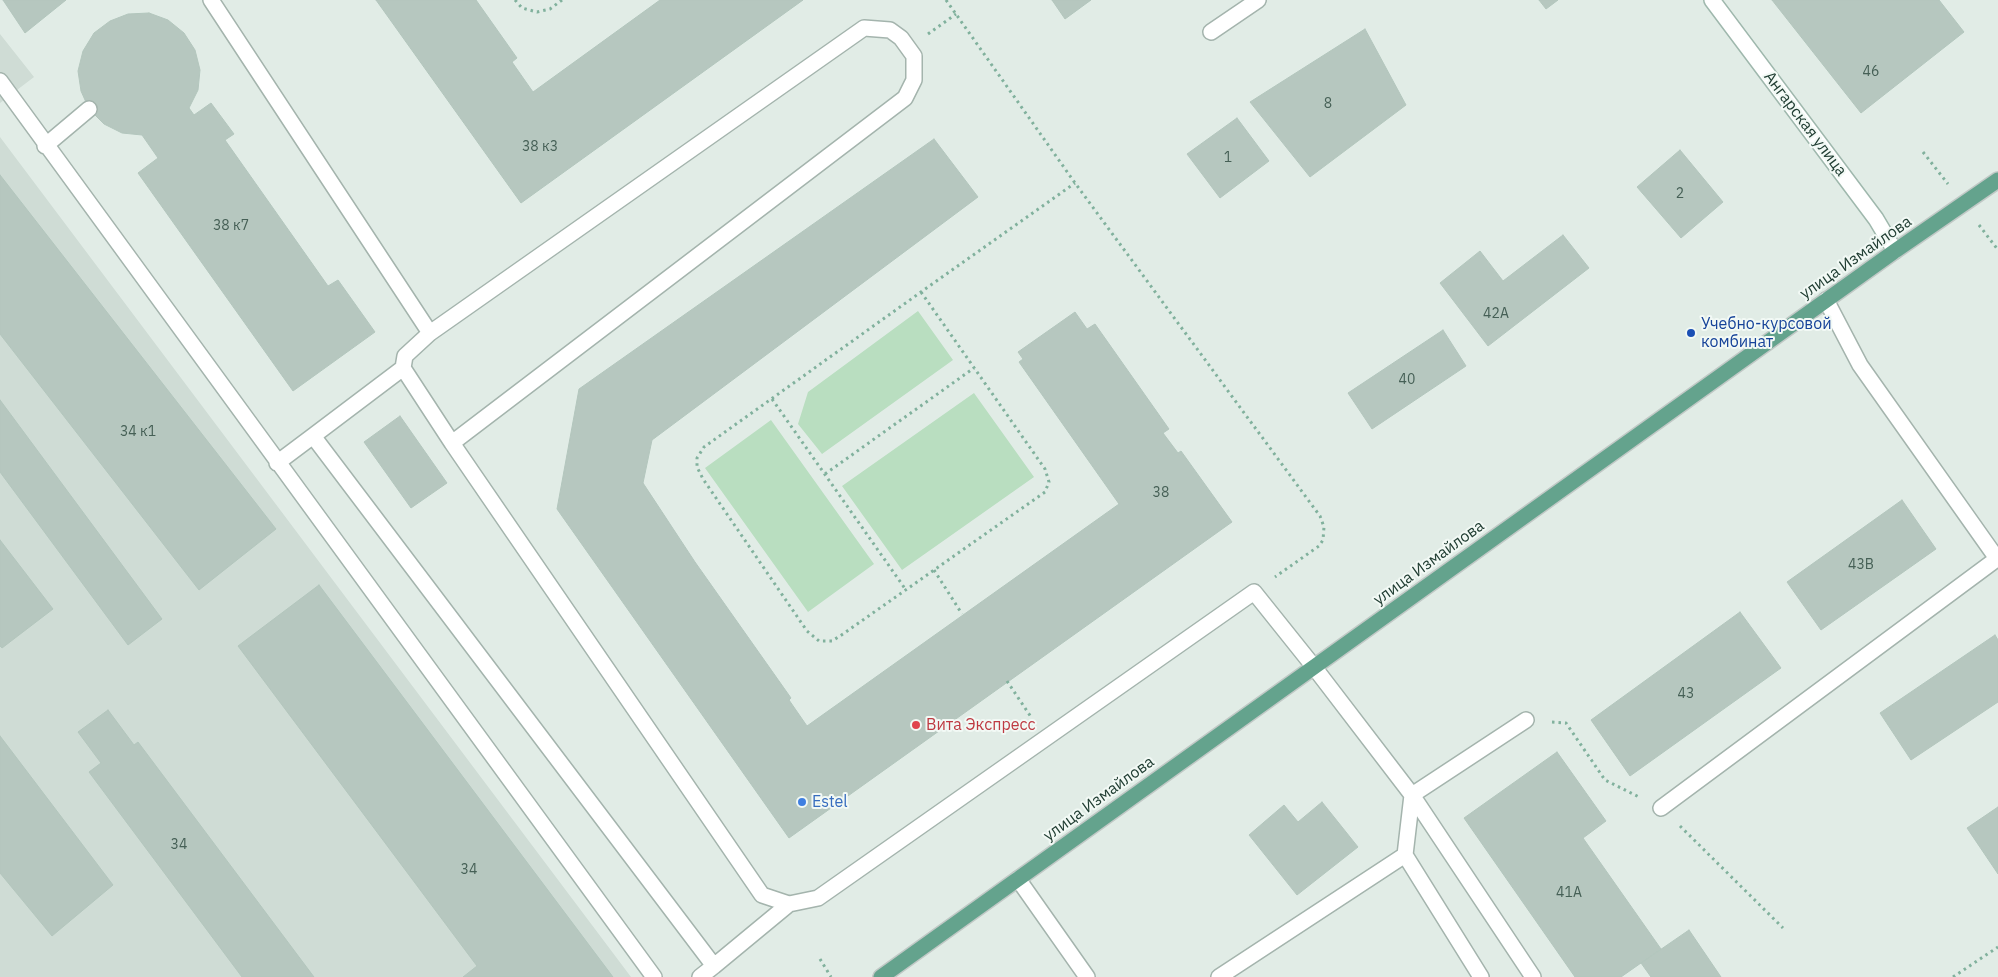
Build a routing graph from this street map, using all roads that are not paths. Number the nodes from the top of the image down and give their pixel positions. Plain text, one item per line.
1 (211, 0) edge
2 (1258, 0) edge
3 (1712, 0) edge
4 (1211, 32) dead end
5 (0, 82) edge
6 (89, 109) dead end
7 (45, 146) junction
8 (1998, 180) edge
9 (1895, 251) junction
10 (1826, 300) junction
11 (430, 333) junction
12 (403, 368) junction
13 (314, 436) junction
14 (452, 443) junction
15 (277, 463) junction
16 (1998, 559) edge
17 (1314, 667) junction
18 (1526, 720) dead end
19 (1412, 795) junction
20 (1661, 808) dead end
21 (1405, 855) junction
22 (1018, 879) junction
23 (790, 904) junction
24 (714, 966) junction
25 (654, 977) edge
26 (700, 977) edge
27 (881, 977) edge
28 (1087, 977) edge
29 (1219, 977) edge
30 (1481, 977) edge
31 (1533, 977) edge

1 - 11 street
2 - 4 street
3 - 9 street, Ангарская улица
5 - 7 street
6 - 7 street
7 - 15 street
8 - 9 main road, улица Измайлова
9 - 10 main road, улица Измайлова
10 - 16 street
10 - 17 main road, улица Измайлова
11 - 12 street
11 - 14 street
12 - 13 street
12 - 14 street
13 - 15 street
13 - 24 street
14 - 23 street
15 - 25 street
16 - 20 street
17 - 19 street
17 - 22 main road, улица Измайлова
17 - 23 street
18 - 19 street
19 - 21 street
19 - 31 street
21 - 29 street
21 - 30 street
22 - 27 main road, улица Измайлова
22 - 28 street
23 - 24 street
24 - 26 street

